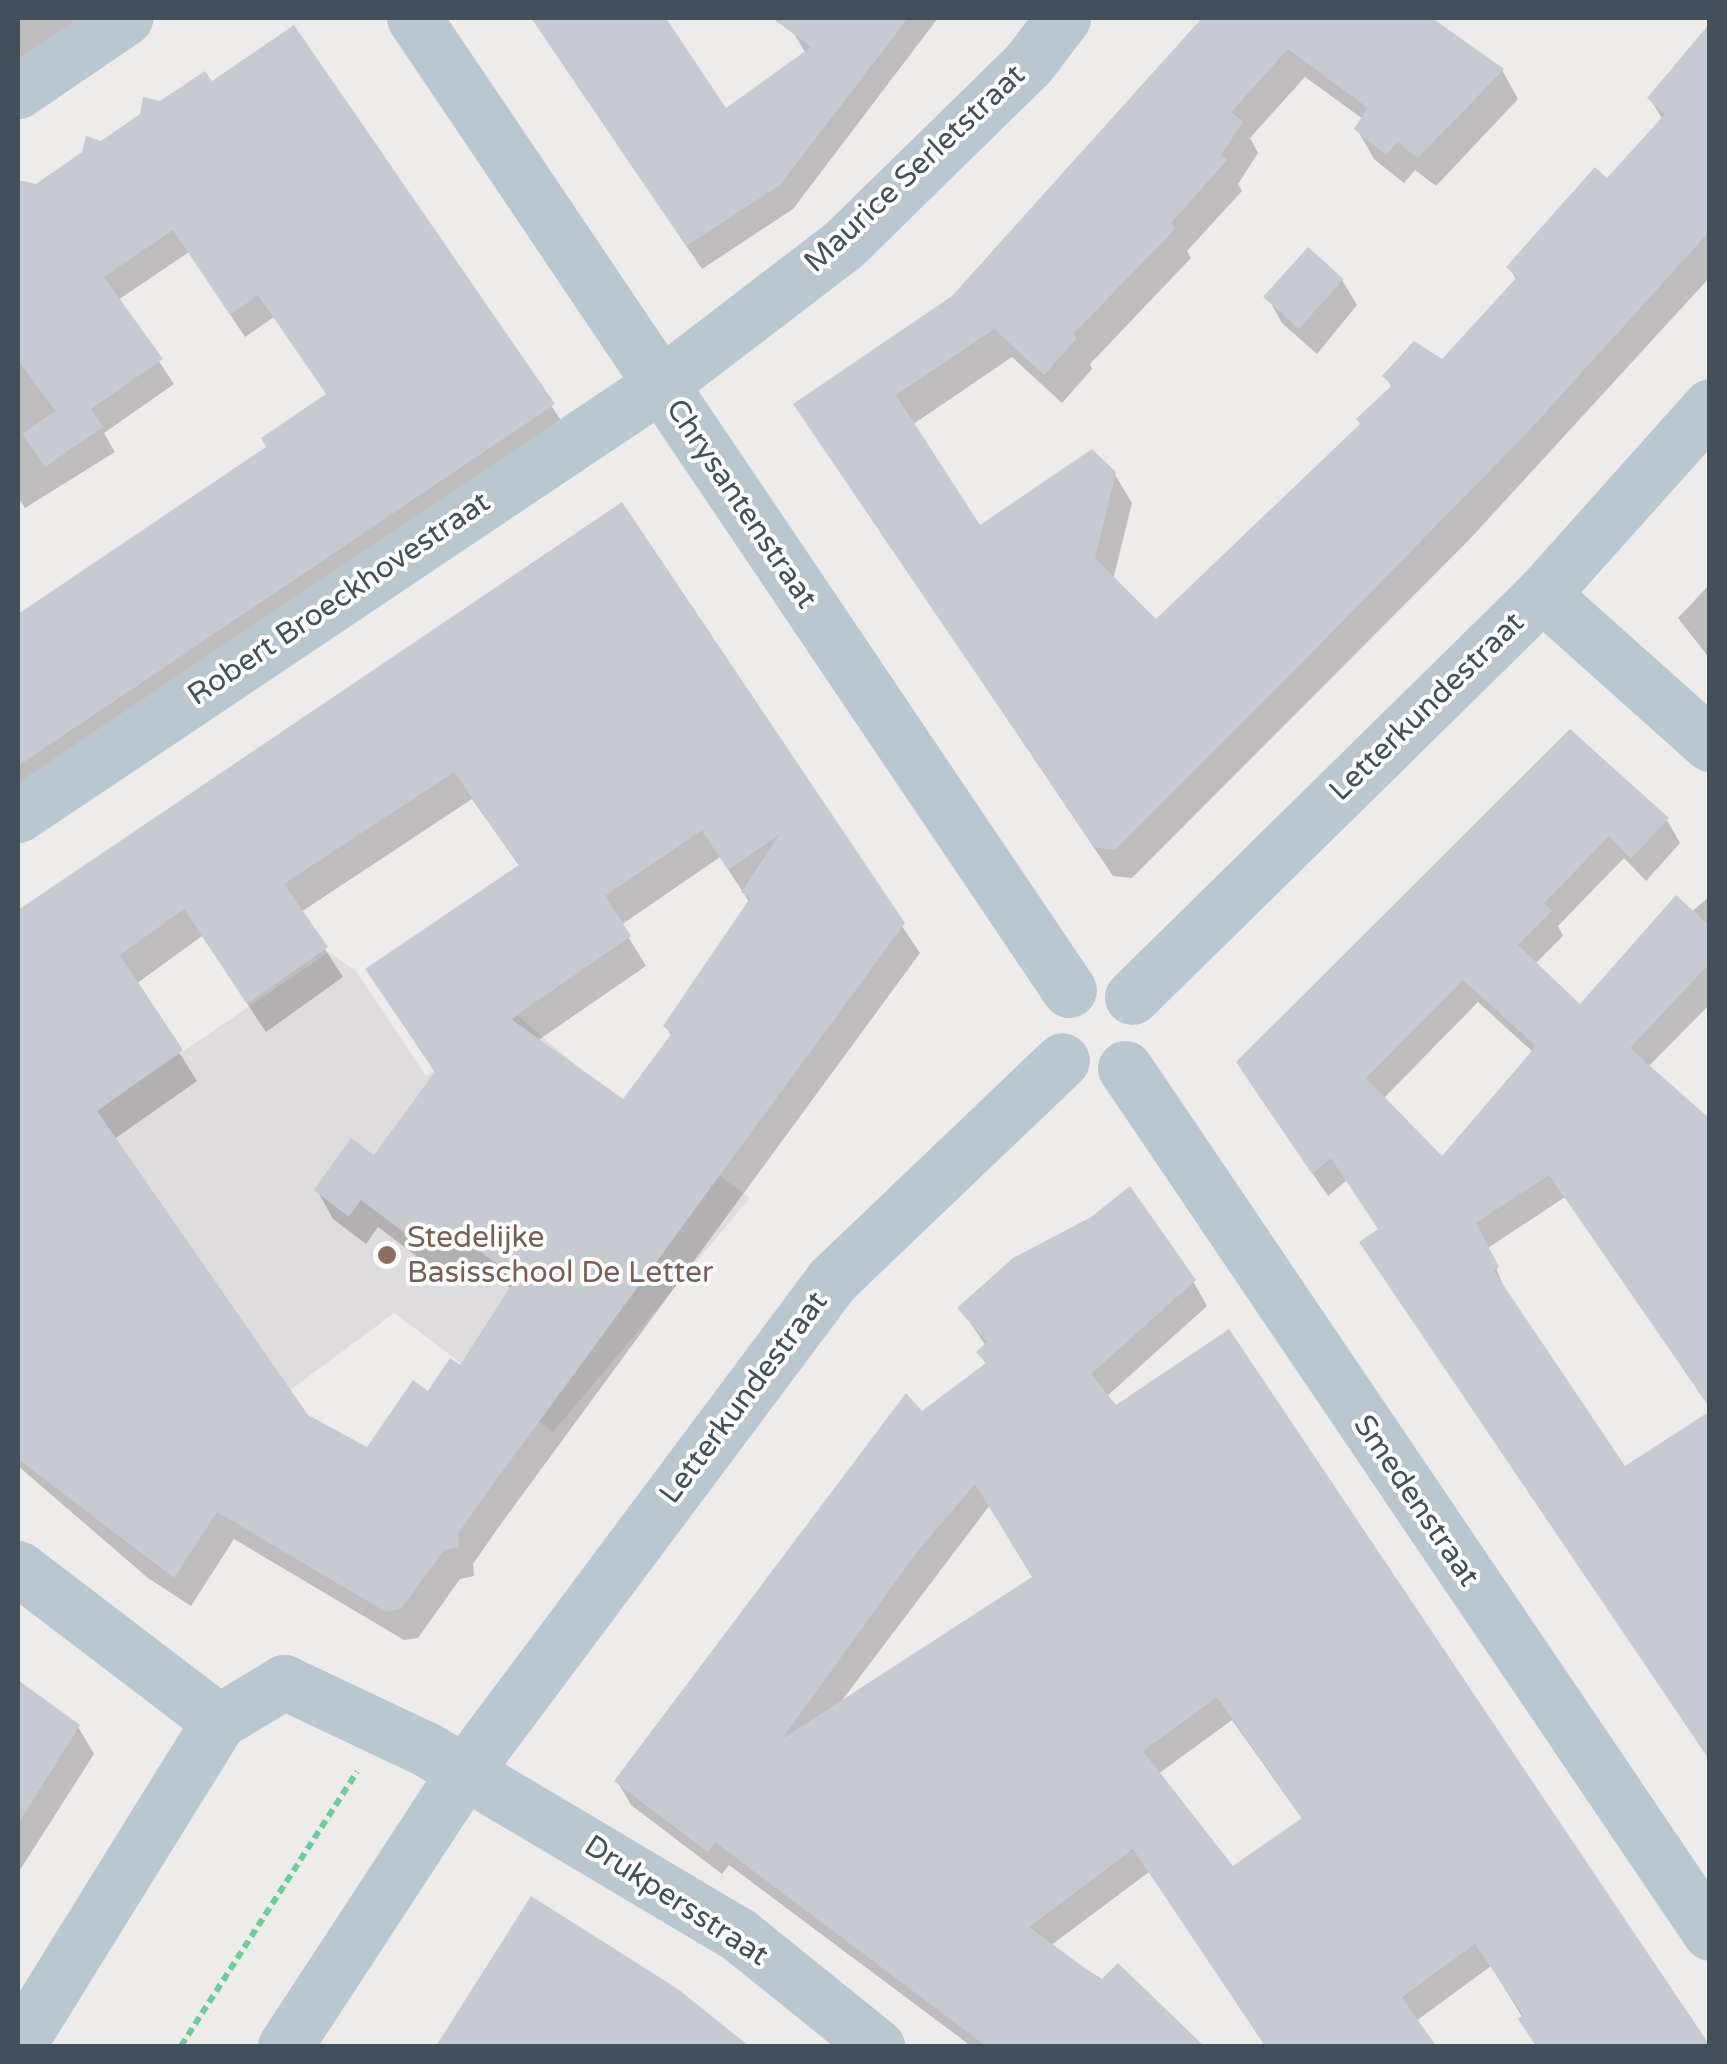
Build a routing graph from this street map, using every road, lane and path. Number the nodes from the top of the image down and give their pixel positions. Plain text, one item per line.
1 (125, 18) edge
2 (414, 18) edge
3 (1064, 18) edge
4 (18, 91) edge
5 (661, 384) junction
6 (1710, 406) edge
7 (1542, 594) junction
8 (1710, 744) edge
9 (18, 815) edge
10 (1070, 990) junction
11 (1132, 996) junction
12 (1062, 1060) junction
13 (1124, 1068) junction
14 (18, 1568) edge
15 (219, 1721) junction
16 (465, 1771) junction
17 (1710, 1933) edge
18 (18, 2046) edge
19 (286, 2046) edge
20 (877, 2046) edge

1 - 4 street
2 - 5 street, Chrysantenstraat
3 - 5 street, Maurice Serletstraat
5 - 9 street, Robert Broeckhovestraat
5 - 10 street, Chrysantenstraat
6 - 7 street, Letterkundestraat
7 - 8 street
7 - 11 street, Letterkundestraat
10 - 11 street
10 - 12 street
11 - 13 street
12 - 13 street
12 - 16 street, Letterkundestraat
13 - 17 street, Smedenstraat
14 - 15 street
15 - 16 street
15 - 18 street
16 - 19 street, Letterkundestraat
16 - 20 street, Drukpersstraat

